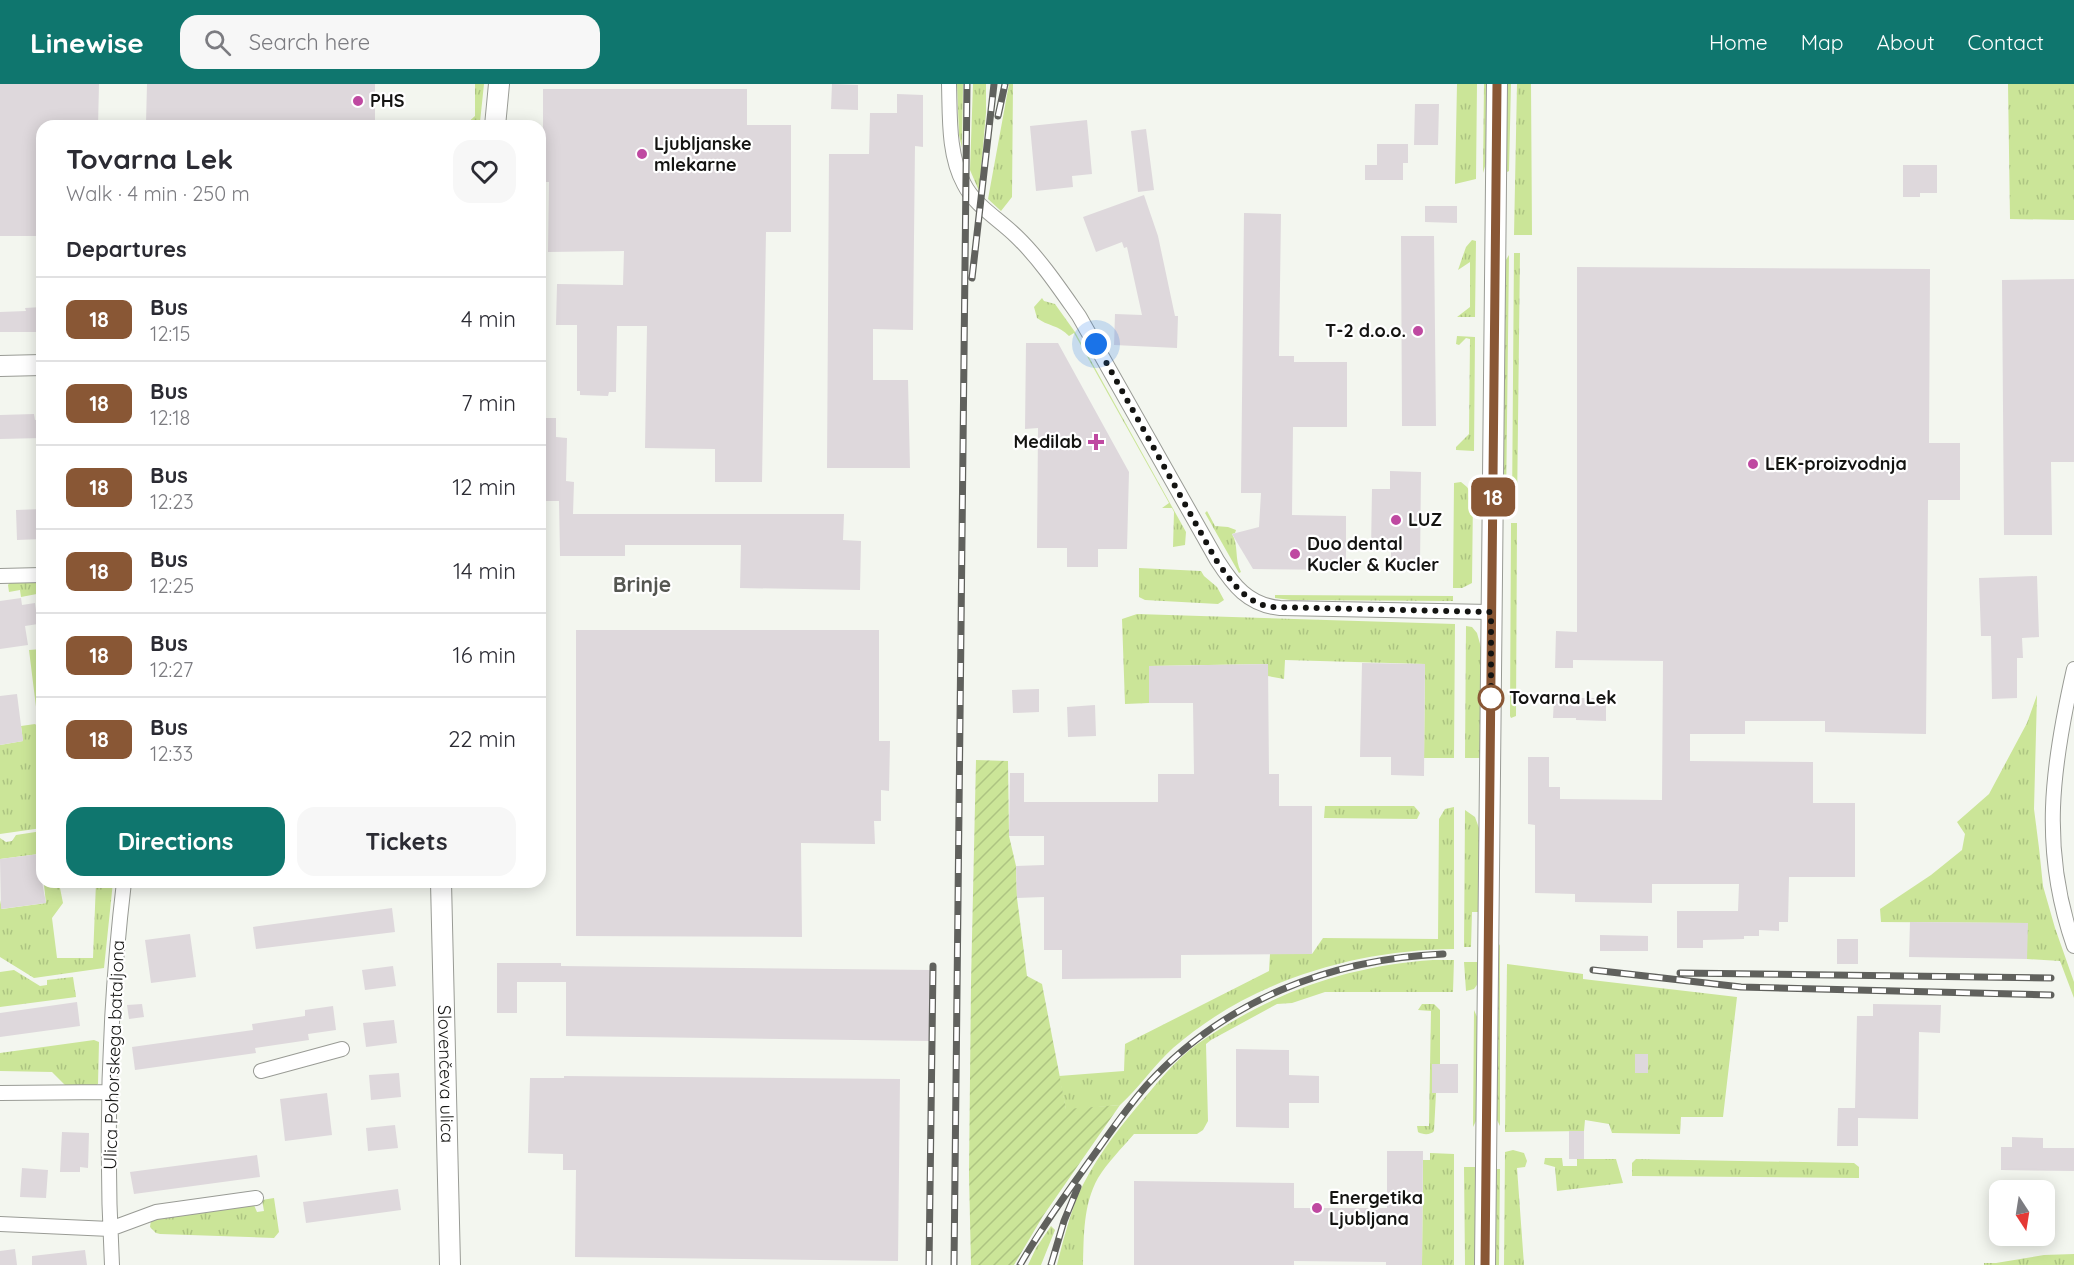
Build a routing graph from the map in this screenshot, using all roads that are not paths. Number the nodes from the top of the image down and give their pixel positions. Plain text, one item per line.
1 (500, 84) edge
2 (949, 84) edge
3 (1497, 84) edge
4 (496, 120) edge
5 (36, 365) edge
6 (0, 366) edge
7 (36, 575) edge
8 (0, 576) edge
9 (1491, 612) junction
10 (2074, 669) edge
11 (123, 888) edge
12 (441, 888) edge
13 (2074, 946) edge
14 (342, 1049) dead end
15 (261, 1071) dead end
16 (109, 1092) junction
17 (0, 1093) edge
18 (256, 1198) dead end
19 (0, 1224) edge
20 (110, 1229) junction
21 (112, 1265) edge
22 (450, 1265) edge
23 (1485, 1265) edge

1 - 4 street
2 - 9 street
3 - 9 street
5 - 6 street
7 - 8 street
9 - 23 street
10 - 13 street
11 - 16 street, Ulica Pohorskega bataljona
12 - 22 street, Slovenčeva ulica
14 - 15 street
16 - 17 street
16 - 20 street, Ulica Pohorskega bataljona
18 - 20 street
19 - 20 street
20 - 21 street, Ulica Pohorskega bataljona

